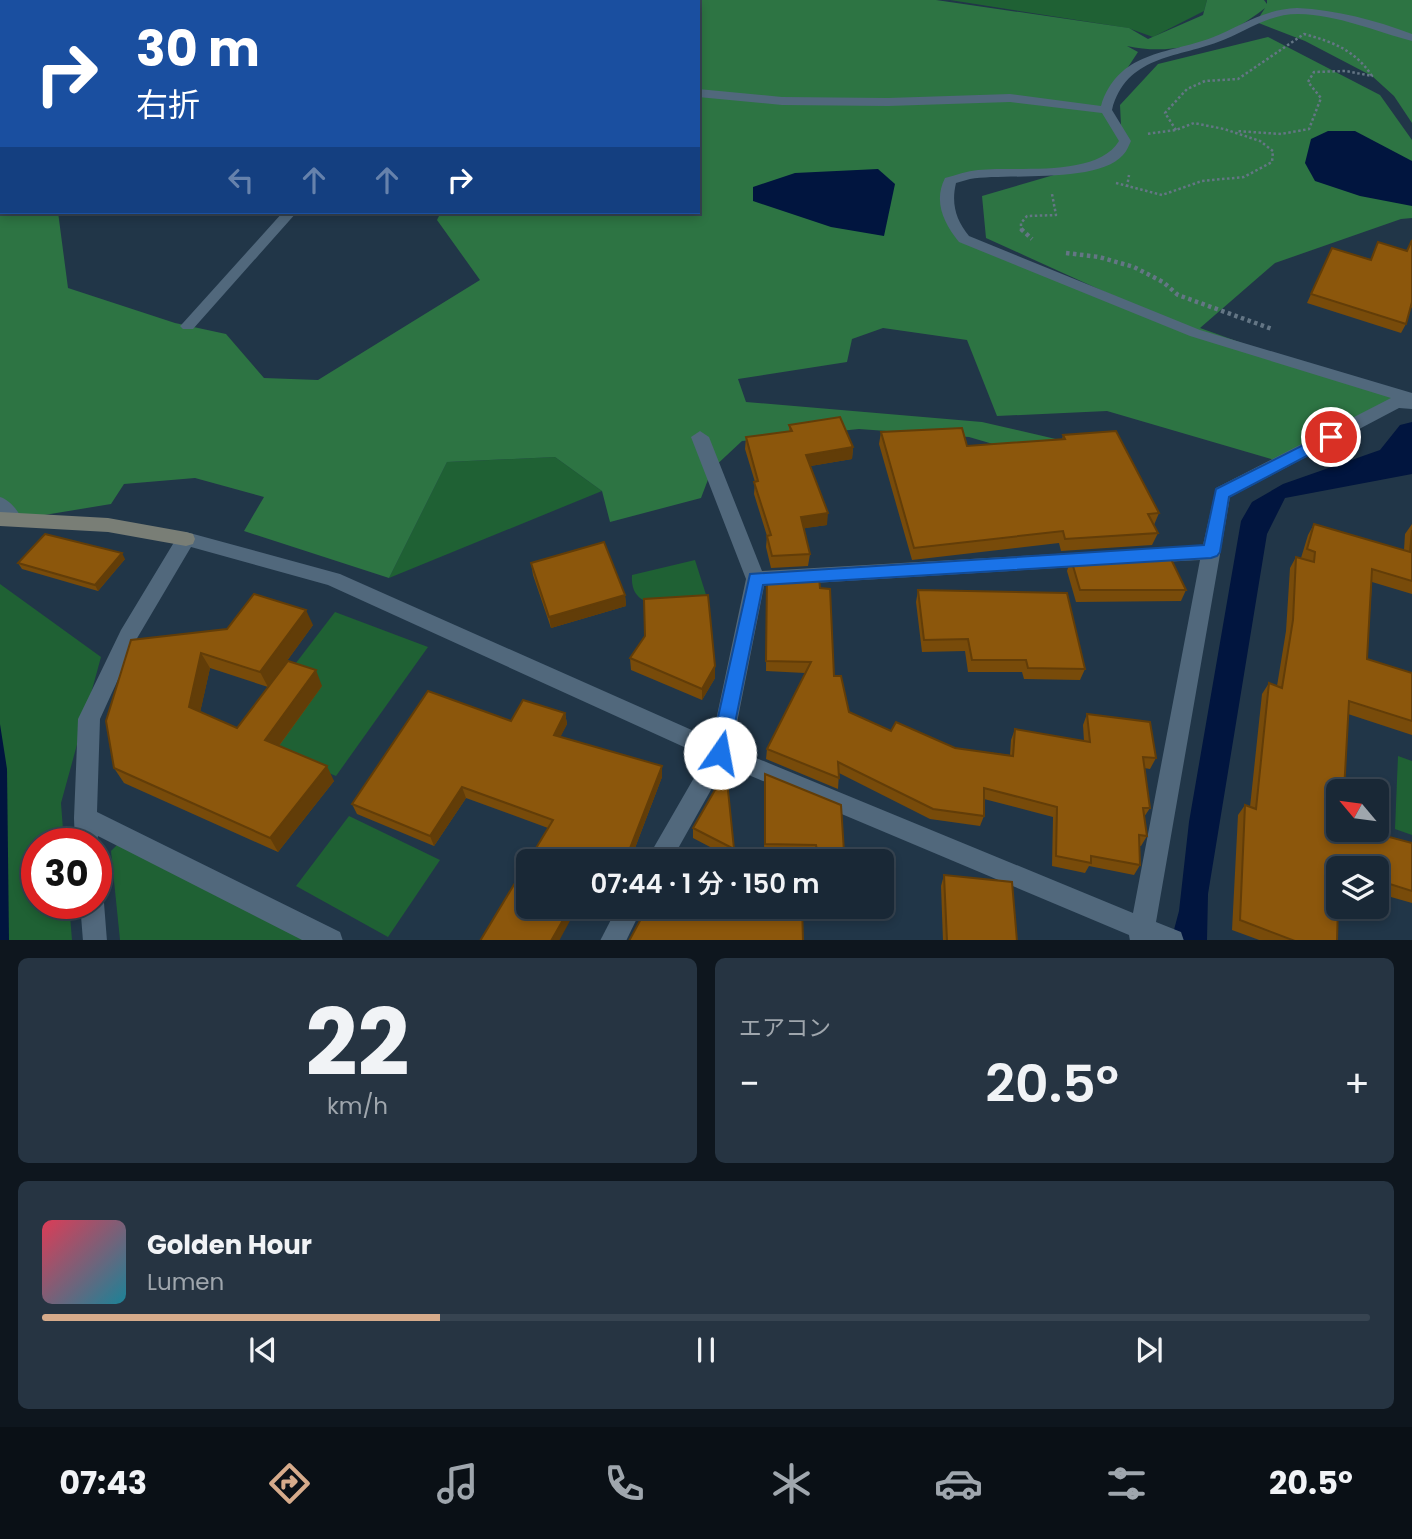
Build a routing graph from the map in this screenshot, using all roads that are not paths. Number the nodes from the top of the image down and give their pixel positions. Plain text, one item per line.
1 (1412, 38) edge
2 (700, 93) edge
3 (1106, 110) junction
4 (287, 214) edge
5 (188, 326) dead end
6 (1412, 401) edge
7 (700, 437) dead end
8 (0, 504) edge
9 (7, 520) edge
10 (186, 539) junction
11 (1211, 552) junction
12 (756, 579) junction
13 (720, 753) junction
14 (85, 818) junction
15 (86, 828) edge
16 (665, 849) edge
17 (93, 919) edge
18 (624, 919) edge
19 (1153, 936) edge
20 (94, 940) edge
21 (331, 940) edge
22 (612, 940) edge

1 - 3 street
2 - 3 street
3 - 6 street
4 - 5 street
6 - 11 street
7 - 12 street
8 - 9 street
9 - 10 street
10 - 13 street
10 - 14 street
11 - 12 street
11 - 19 street
12 - 13 street
13 - 16 street
13 - 19 street
14 - 15 street
14 - 21 street
17 - 20 street
18 - 22 street

